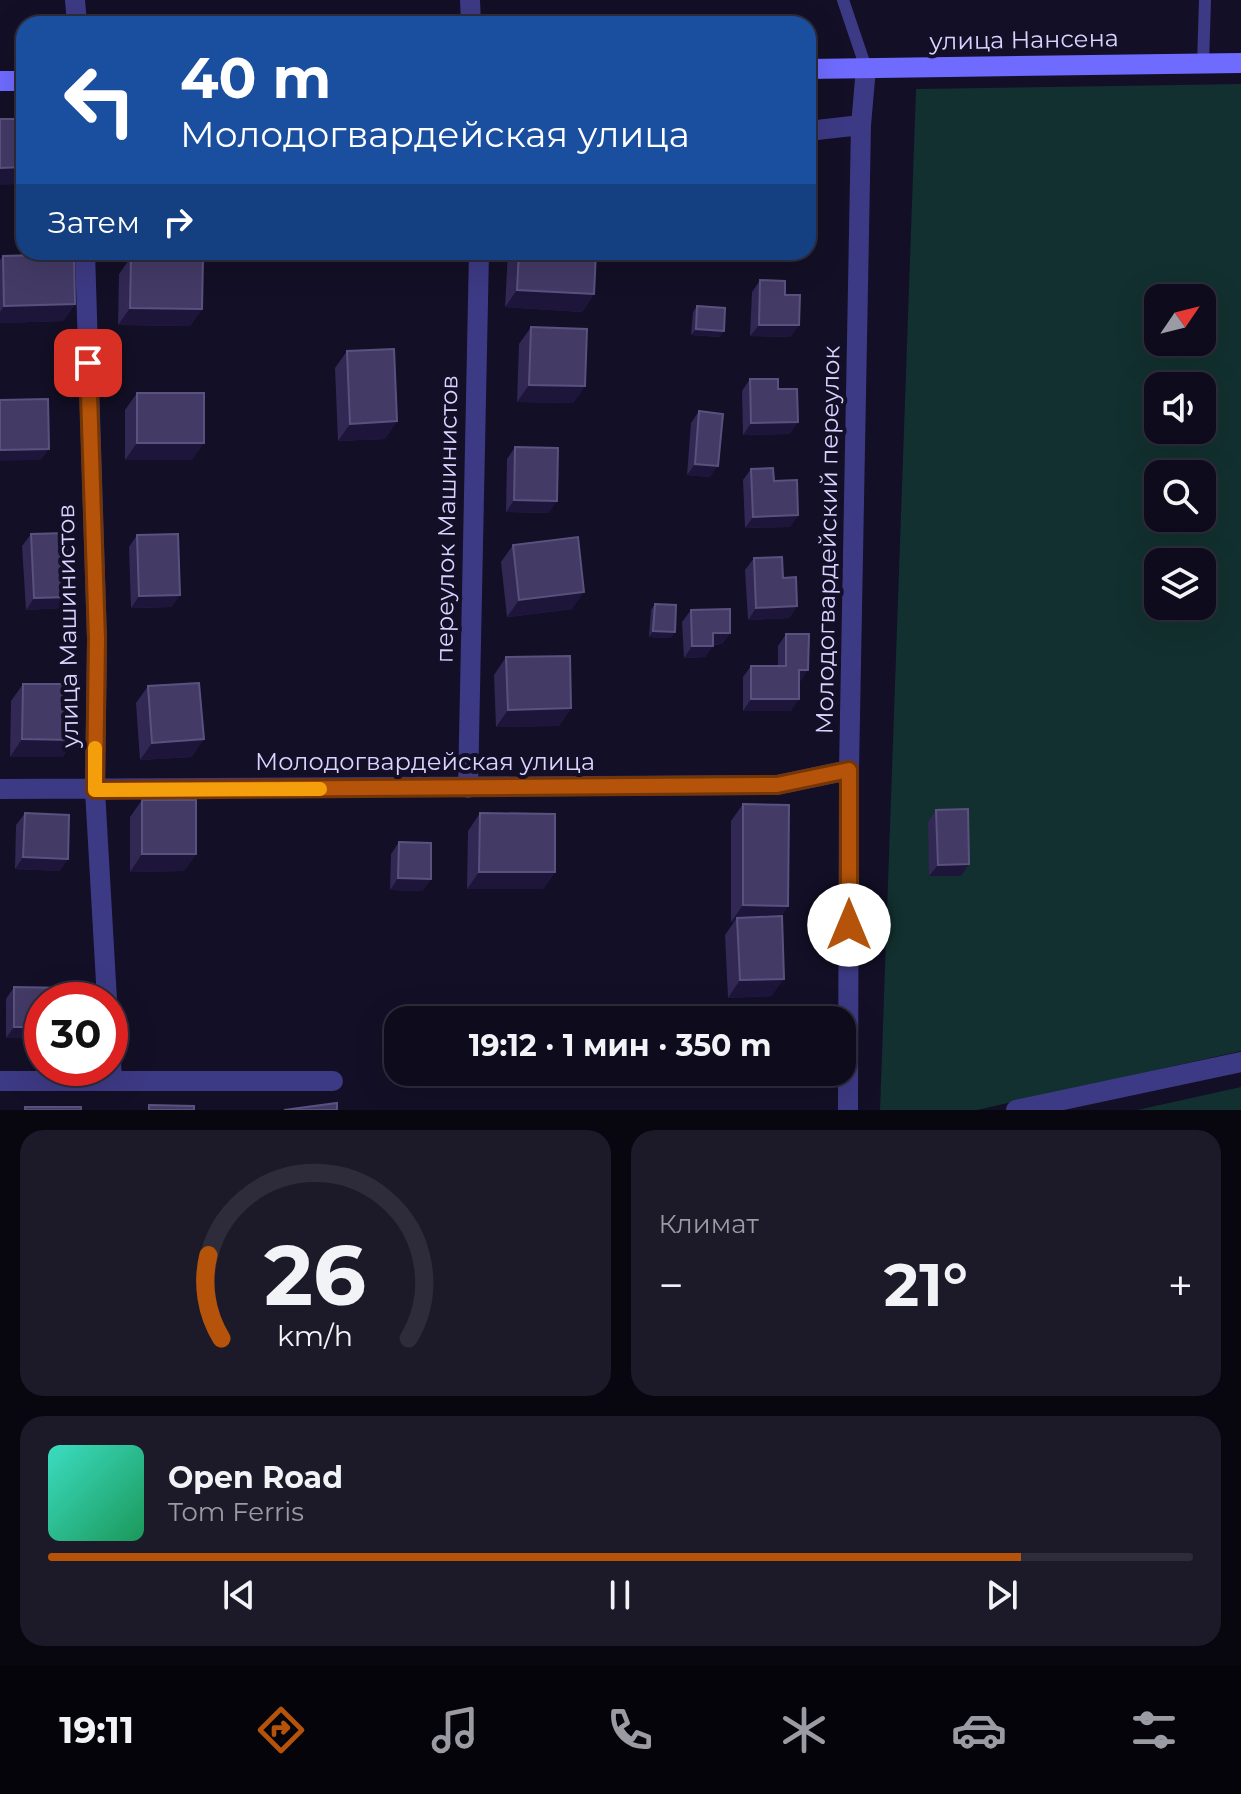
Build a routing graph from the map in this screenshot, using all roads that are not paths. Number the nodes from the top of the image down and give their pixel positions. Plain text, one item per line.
1 (843, 0) edge
2 (1205, 0) edge
3 (1241, 63) edge
4 (1203, 64) junction
5 (866, 68) junction
6 (816, 69) edge
7 (861, 125) junction
8 (816, 130) edge
9 (85, 260) edge
10 (479, 260) edge
11 (849, 770) junction
12 (468, 788) junction
13 (0, 789) edge
14 (95, 790) junction
15 (106, 982) edge
16 (1241, 1062) edge
17 (0, 1081) edge
18 (24, 1081) edge
19 (128, 1081) edge
20 (333, 1081) dead end
21 (848, 1110) edge
22 (1016, 1110) edge

1 - 5 lane
2 - 4 lane
3 - 4 main road, улица Нансена
4 - 5 main road, улица Нансена
5 - 6 main road, улица Нансена
5 - 7 street, Молодогвардейский переулок
7 - 8 street
7 - 11 street, Молодогвардейский переулок
9 - 14 street, улица Машинистов
10 - 12 street, переулок Машинистов
11 - 12 street, Молодогвардейская улица
11 - 21 street, Молодогвардейский переулок
12 - 14 street, Молодогвардейская улица
13 - 14 street, Молодогвардейская улица
14 - 15 street, улица Машинистов
16 - 22 street
17 - 18 street
19 - 20 street

